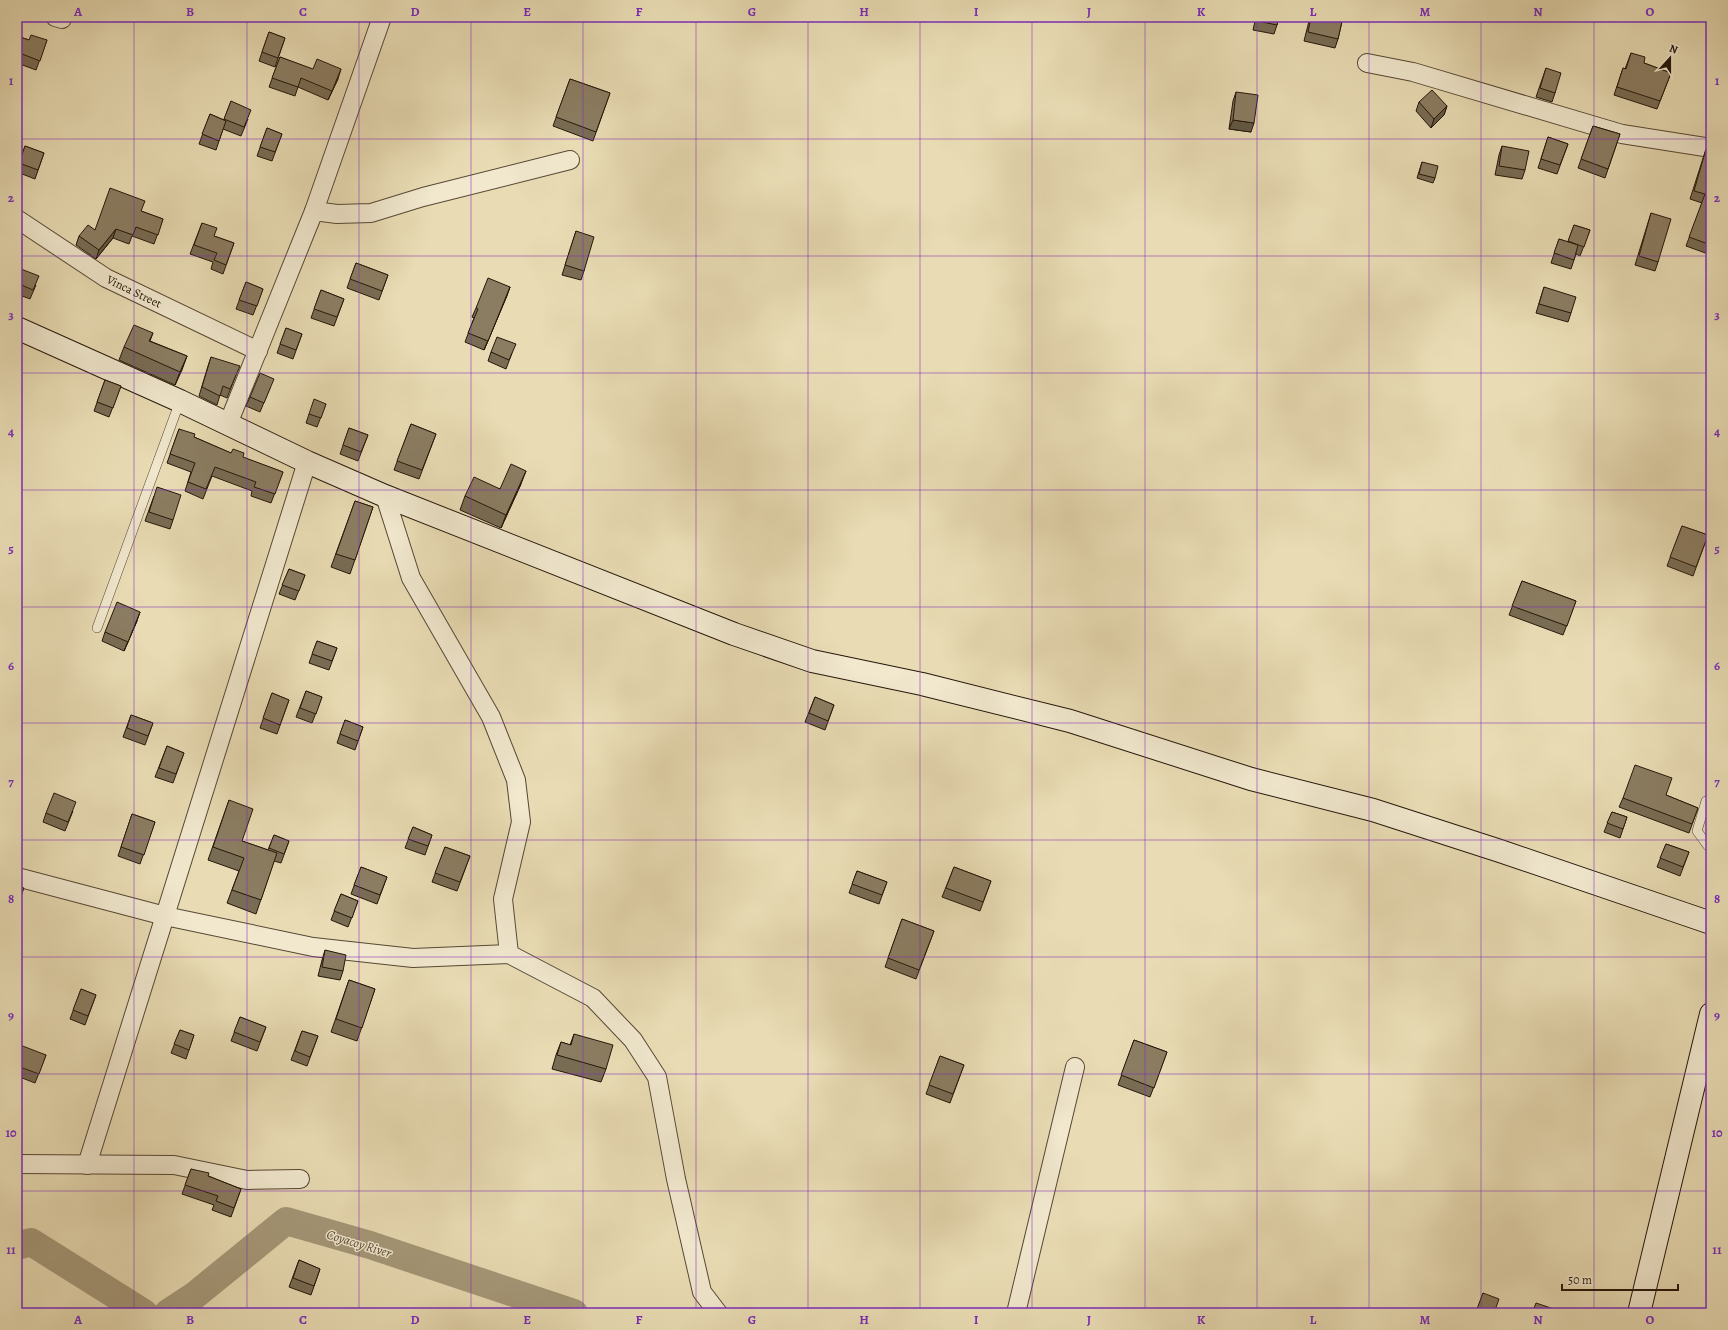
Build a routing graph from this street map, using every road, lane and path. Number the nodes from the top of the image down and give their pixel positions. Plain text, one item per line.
1 (382, 17) edge
2 (1367, 63) dead end
3 (1711, 148) edge
4 (570, 160) dead end
5 (314, 211) junction
6 (17, 219) edge
7 (17, 328) edge
8 (258, 351) junction
9 (180, 401) junction
10 (228, 424) junction
11 (307, 462) junction
12 (385, 496) junction
13 (97, 628) dead end
14 (1711, 799) edge
15 (1711, 847) edge
16 (17, 877) edge
17 (165, 916) junction
18 (1711, 923) edge
19 (509, 954) junction
20 (1711, 1014) edge
21 (1706, 1055) edge
22 (1075, 1067) dead end
23 (17, 1164) edge
24 (87, 1165) junction
25 (300, 1179) dead end
26 (718, 1313) edge
27 (1016, 1313) edge
28 (1640, 1313) edge

1 - 5 street
2 - 3 street
4 - 5 street
5 - 8 street
6 - 8 street, Vinca Street
7 - 9 street
8 - 10 street
9 - 10 street
9 - 13 lane
10 - 11 street
11 - 12 street
11 - 17 street
12 - 18 street
12 - 19 street
14 - 15 lane
16 - 17 street
17 - 19 street
17 - 24 street
19 - 26 street
20 - 21 street
21 - 28 street
22 - 27 street
23 - 24 street
24 - 25 street

